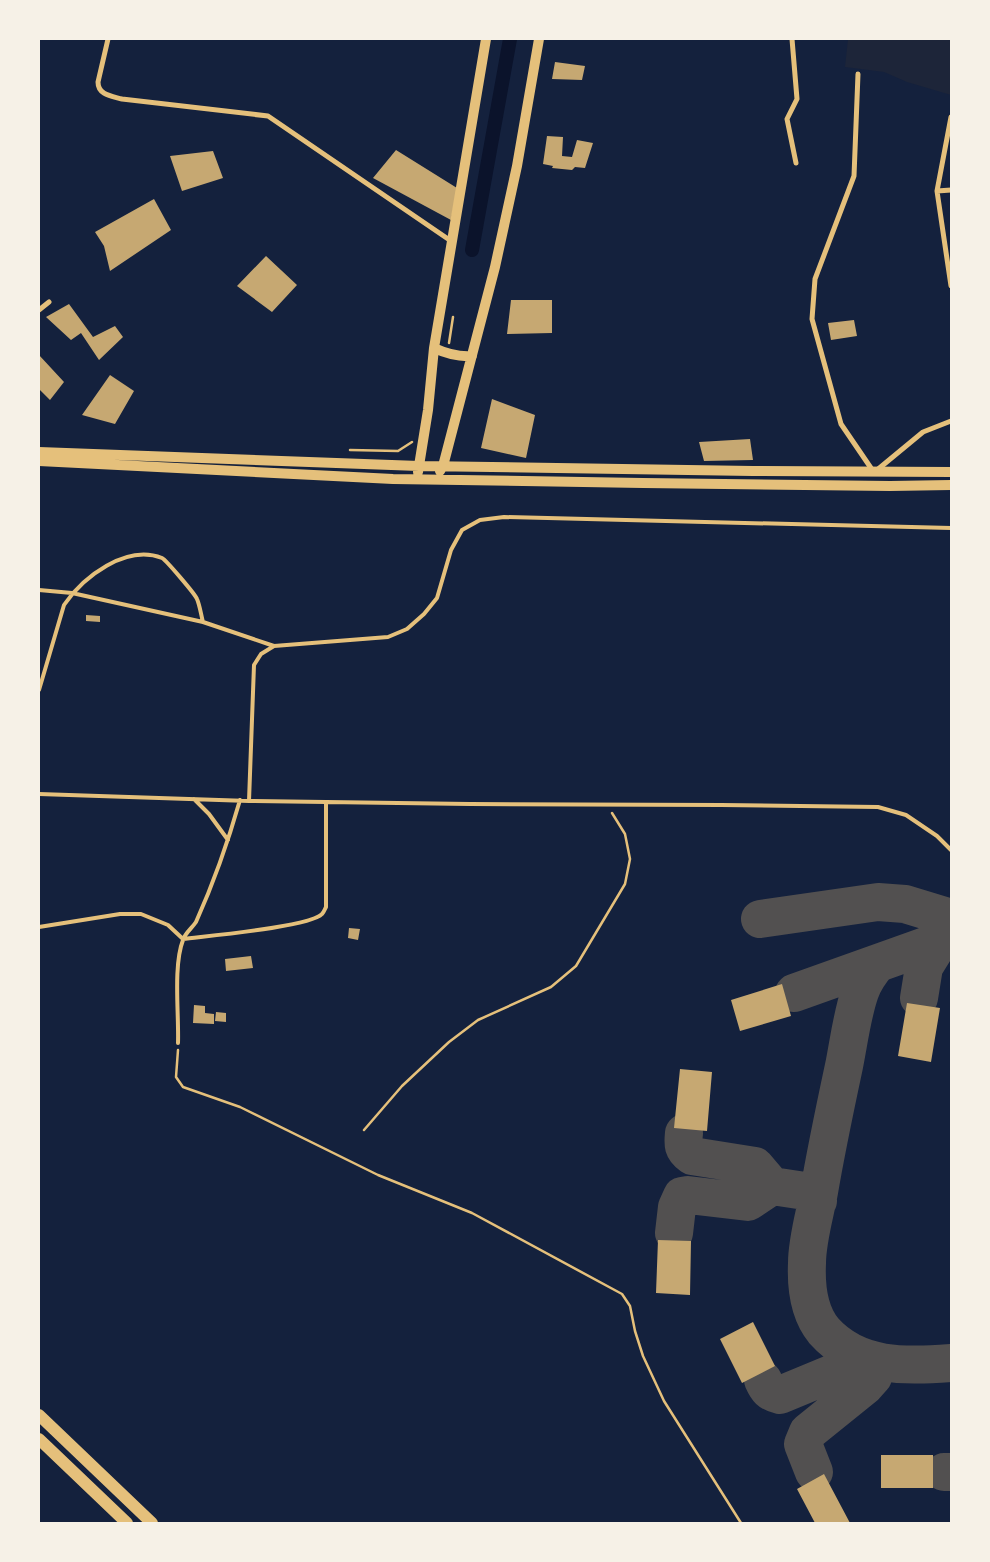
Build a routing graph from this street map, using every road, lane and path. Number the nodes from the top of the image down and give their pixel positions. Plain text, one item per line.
1 (108, 39) edge
2 (486, 39) edge
3 (539, 39) edge
4 (792, 39) edge
5 (858, 74) dead end
6 (951, 117) edge
7 (796, 163) dead end
8 (951, 190) edge
9 (937, 191) junction
10 (451, 241) junction
11 (951, 286) edge
12 (49, 302) dead end
13 (39, 310) edge
14 (453, 315) dead end
15 (434, 348) junction
16 (448, 354) junction
17 (472, 356) junction
18 (951, 421) edge
19 (425, 434) junction
20 (350, 450) dead end
21 (39, 452) edge
22 (39, 461) edge
23 (419, 466) junction
24 (443, 466) junction
25 (753, 471) junction
26 (875, 471) junction
27 (951, 472) edge
28 (416, 479) junction
29 (435, 480) junction
30 (751, 484) junction
31 (951, 484) edge
32 (951, 528) edge
33 (39, 590) edge
34 (72, 593) junction
35 (203, 622) junction
36 (274, 646) junction
37 (39, 690) edge
38 (39, 794) edge
39 (194, 799) junction
40 (240, 800) junction
41 (249, 801) junction
42 (326, 802) junction
43 (607, 806) junction
44 (228, 840) junction
45 (951, 850) edge
46 (39, 927) edge
47 (183, 939) junction
48 (178, 1042) joint
49 (364, 1130) dead end
50 (39, 1415) edge
51 (39, 1439) edge
52 (127, 1523) edge
53 (152, 1523) edge
54 (741, 1523) edge

1 - 10 street
2 - 10 main road
3 - 17 main road
4 - 7 street
5 - 26 street
6 - 9 street
8 - 9 street
9 - 11 street
10 - 15 main road
12 - 13 street
14 - 16 path
15 - 16 main road
15 - 19 main road
16 - 17 main road
17 - 24 main road
18 - 26 street
19 - 20 path
19 - 23 main road
21 - 23 main road
22 - 28 main road
23 - 24 main road
23 - 28 main road
24 - 25 main road
24 - 29 main road
25 - 26 main road
25 - 30 main road
26 - 27 main road
28 - 29 main road
29 - 30 main road
30 - 31 main road
32 - 36 lane
33 - 34 lane
34 - 35 lane
34 - 35 lane
34 - 37 lane
35 - 36 lane
36 - 41 lane
38 - 39 lane
39 - 40 lane
39 - 44 lane
40 - 41 lane
40 - 44 lane
41 - 42 lane
42 - 43 lane
42 - 47 lane
43 - 45 lane
43 - 49 path
44 - 47 lane
46 - 47 lane
47 - 48 lane
48 - 54 path
50 - 53 main road
51 - 52 main road

